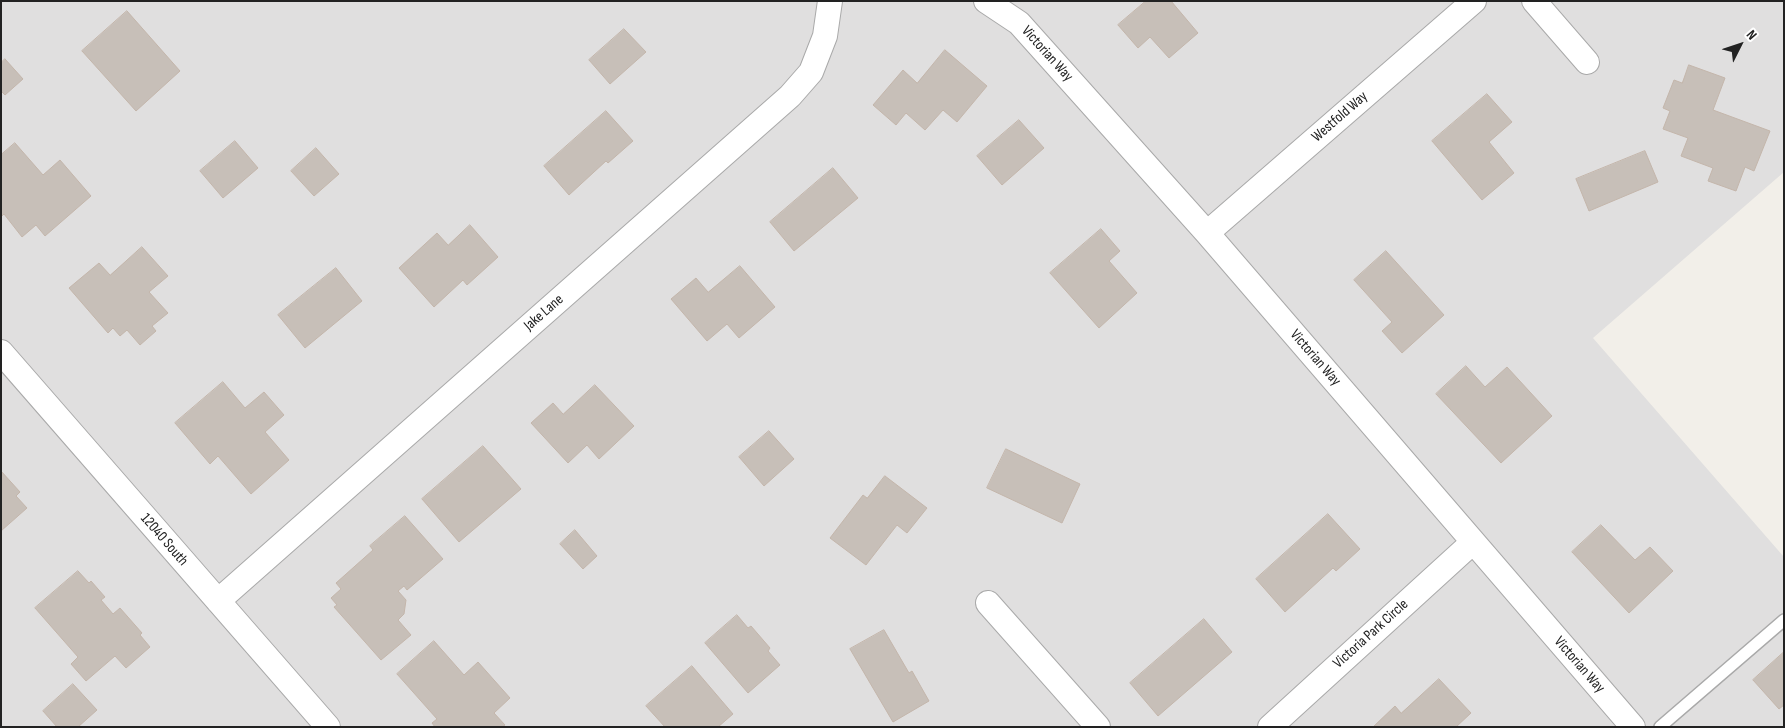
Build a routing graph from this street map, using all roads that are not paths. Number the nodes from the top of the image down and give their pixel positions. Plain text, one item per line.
1 (830, 1) edge
2 (986, 1) edge
3 (1474, 1) edge
4 (1534, 1) edge
5 (1587, 62) dead end
6 (1207, 233) junction
7 (1, 352) edge
8 (1473, 542) junction
9 (218, 601) junction
10 (988, 603) dead end
11 (1784, 620) edge
12 (328, 727) edge
13 (1098, 727) edge
14 (1270, 727) edge
15 (1633, 727) edge
16 (1660, 727) edge

1 - 9 street, Jake Lane
2 - 6 street, Victorian Way
3 - 6 street, Westfold Way
4 - 5 street
6 - 8 street, Victorian Way
7 - 9 street, 12040 South
8 - 14 street, Victoria Park Circle
8 - 15 street, Victorian Way
9 - 12 street, 12040 South
10 - 13 street
11 - 16 lane

